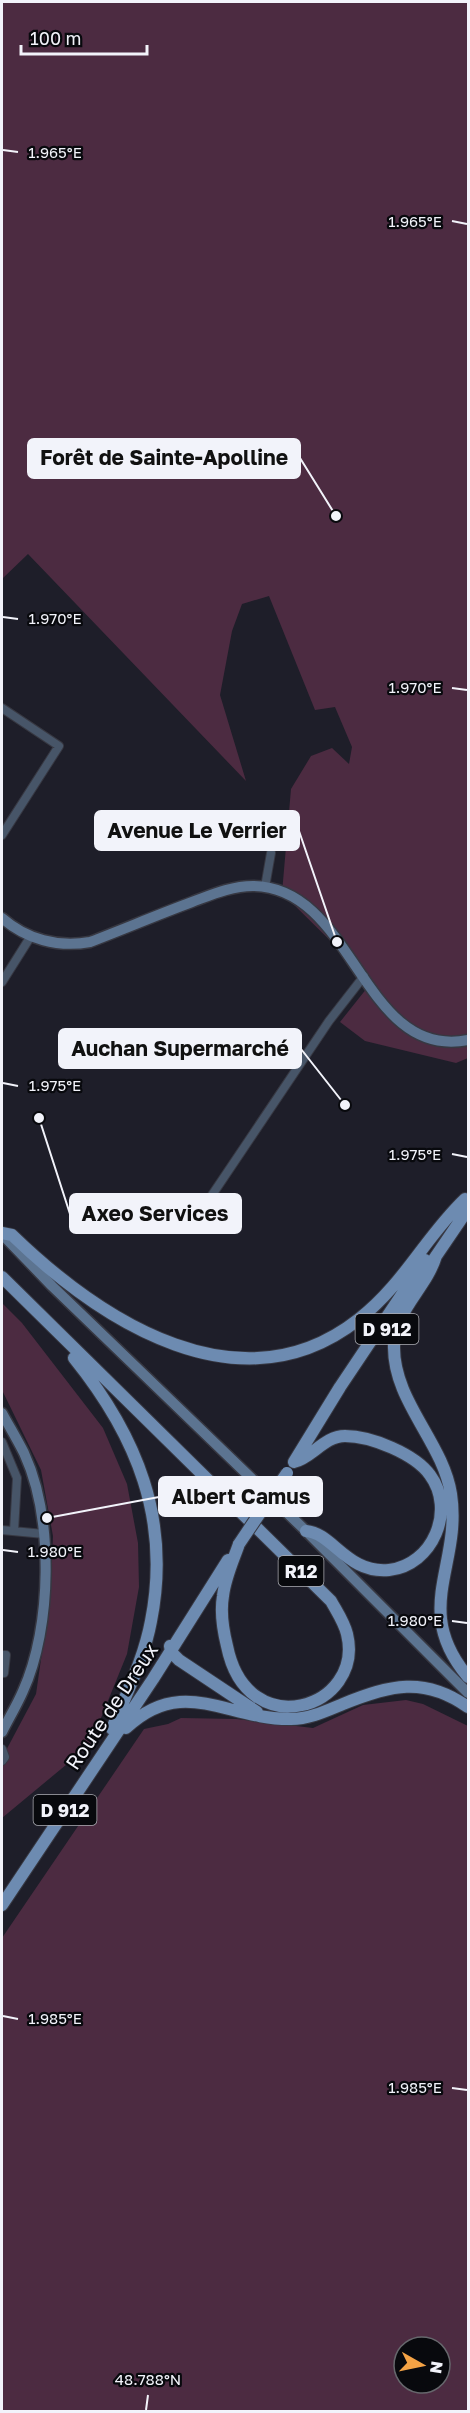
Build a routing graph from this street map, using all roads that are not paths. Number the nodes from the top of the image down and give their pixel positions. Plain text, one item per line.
1 (2, 708) edge
2 (2, 835) edge
3 (272, 853) dead end
4 (265, 887) junction
5 (2, 918) edge
6 (31, 936) junction
7 (364, 976) junction
8 (2, 982) edge
9 (468, 1040) edge
10 (467, 1201) edge
11 (208, 1202) dead end
12 (2, 1233) edge
13 (436, 1256) junction
14 (2, 1277) edge
15 (47, 1324) junction
16 (2, 1413) edge
17 (2, 1442) edge
18 (303, 1448) junction
19 (290, 1467) junction
20 (2, 1530) edge
21 (14, 1531) junction
22 (306, 1531) junction
23 (44, 1534) junction
24 (239, 1544) junction
25 (190, 1617) junction
26 (173, 1637) junction
27 (171, 1652) junction
28 (2, 1655) edge
29 (2, 1672) edge
30 (468, 1677) edge
31 (468, 1693) edge
32 (468, 1707) edge
33 (263, 1716) junction
34 (112, 1729) junction
35 (2, 1732) edge
36 (2, 1749) edge
37 (102, 1756) junction
38 (2, 1761) edge
39 (2, 1896) edge
40 (2, 1905) edge

1 - 2 street
3 - 4 street
4 - 6 street
4 - 7 street
5 - 6 street
6 - 8 street
7 - 9 street
7 - 11 street
10 - 12 main road, R12
10 - 13 main road, Route de Dreux / D 912
10 - 18 main road, Route de Dreux / D 912
12 - 22 street, R12
13 - 18 main road, Route de Dreux / D 912
13 - 30 main road
14 - 15 main road, R12
15 - 24 main road, R12
15 - 34 main road, R12
16 - 23 street
17 - 21 street
18 - 19 main road, Route de Dreux / D 912
19 - 22 main road, R12
19 - 24 main road, Route de Dreux / D 912, bridge
20 - 21 street
21 - 23 street
22 - 31 street, R12
23 - 35 street
24 - 25 main road, Route de Dreux / D 912
25 - 26 main road, Route de Dreux / D 912
25 - 27 main road, Route de Dreux / D 912
26 - 27 main road
26 - 34 main road, Route de Dreux / D 912
27 - 33 main road
27 - 37 main road, Route de Dreux / D 912
28 - 29 street
32 - 33 main road
33 - 37 main road
34 - 39 main road, Route de Dreux / D 912
36 - 38 street
37 - 40 main road, Route de Dreux / D 912

